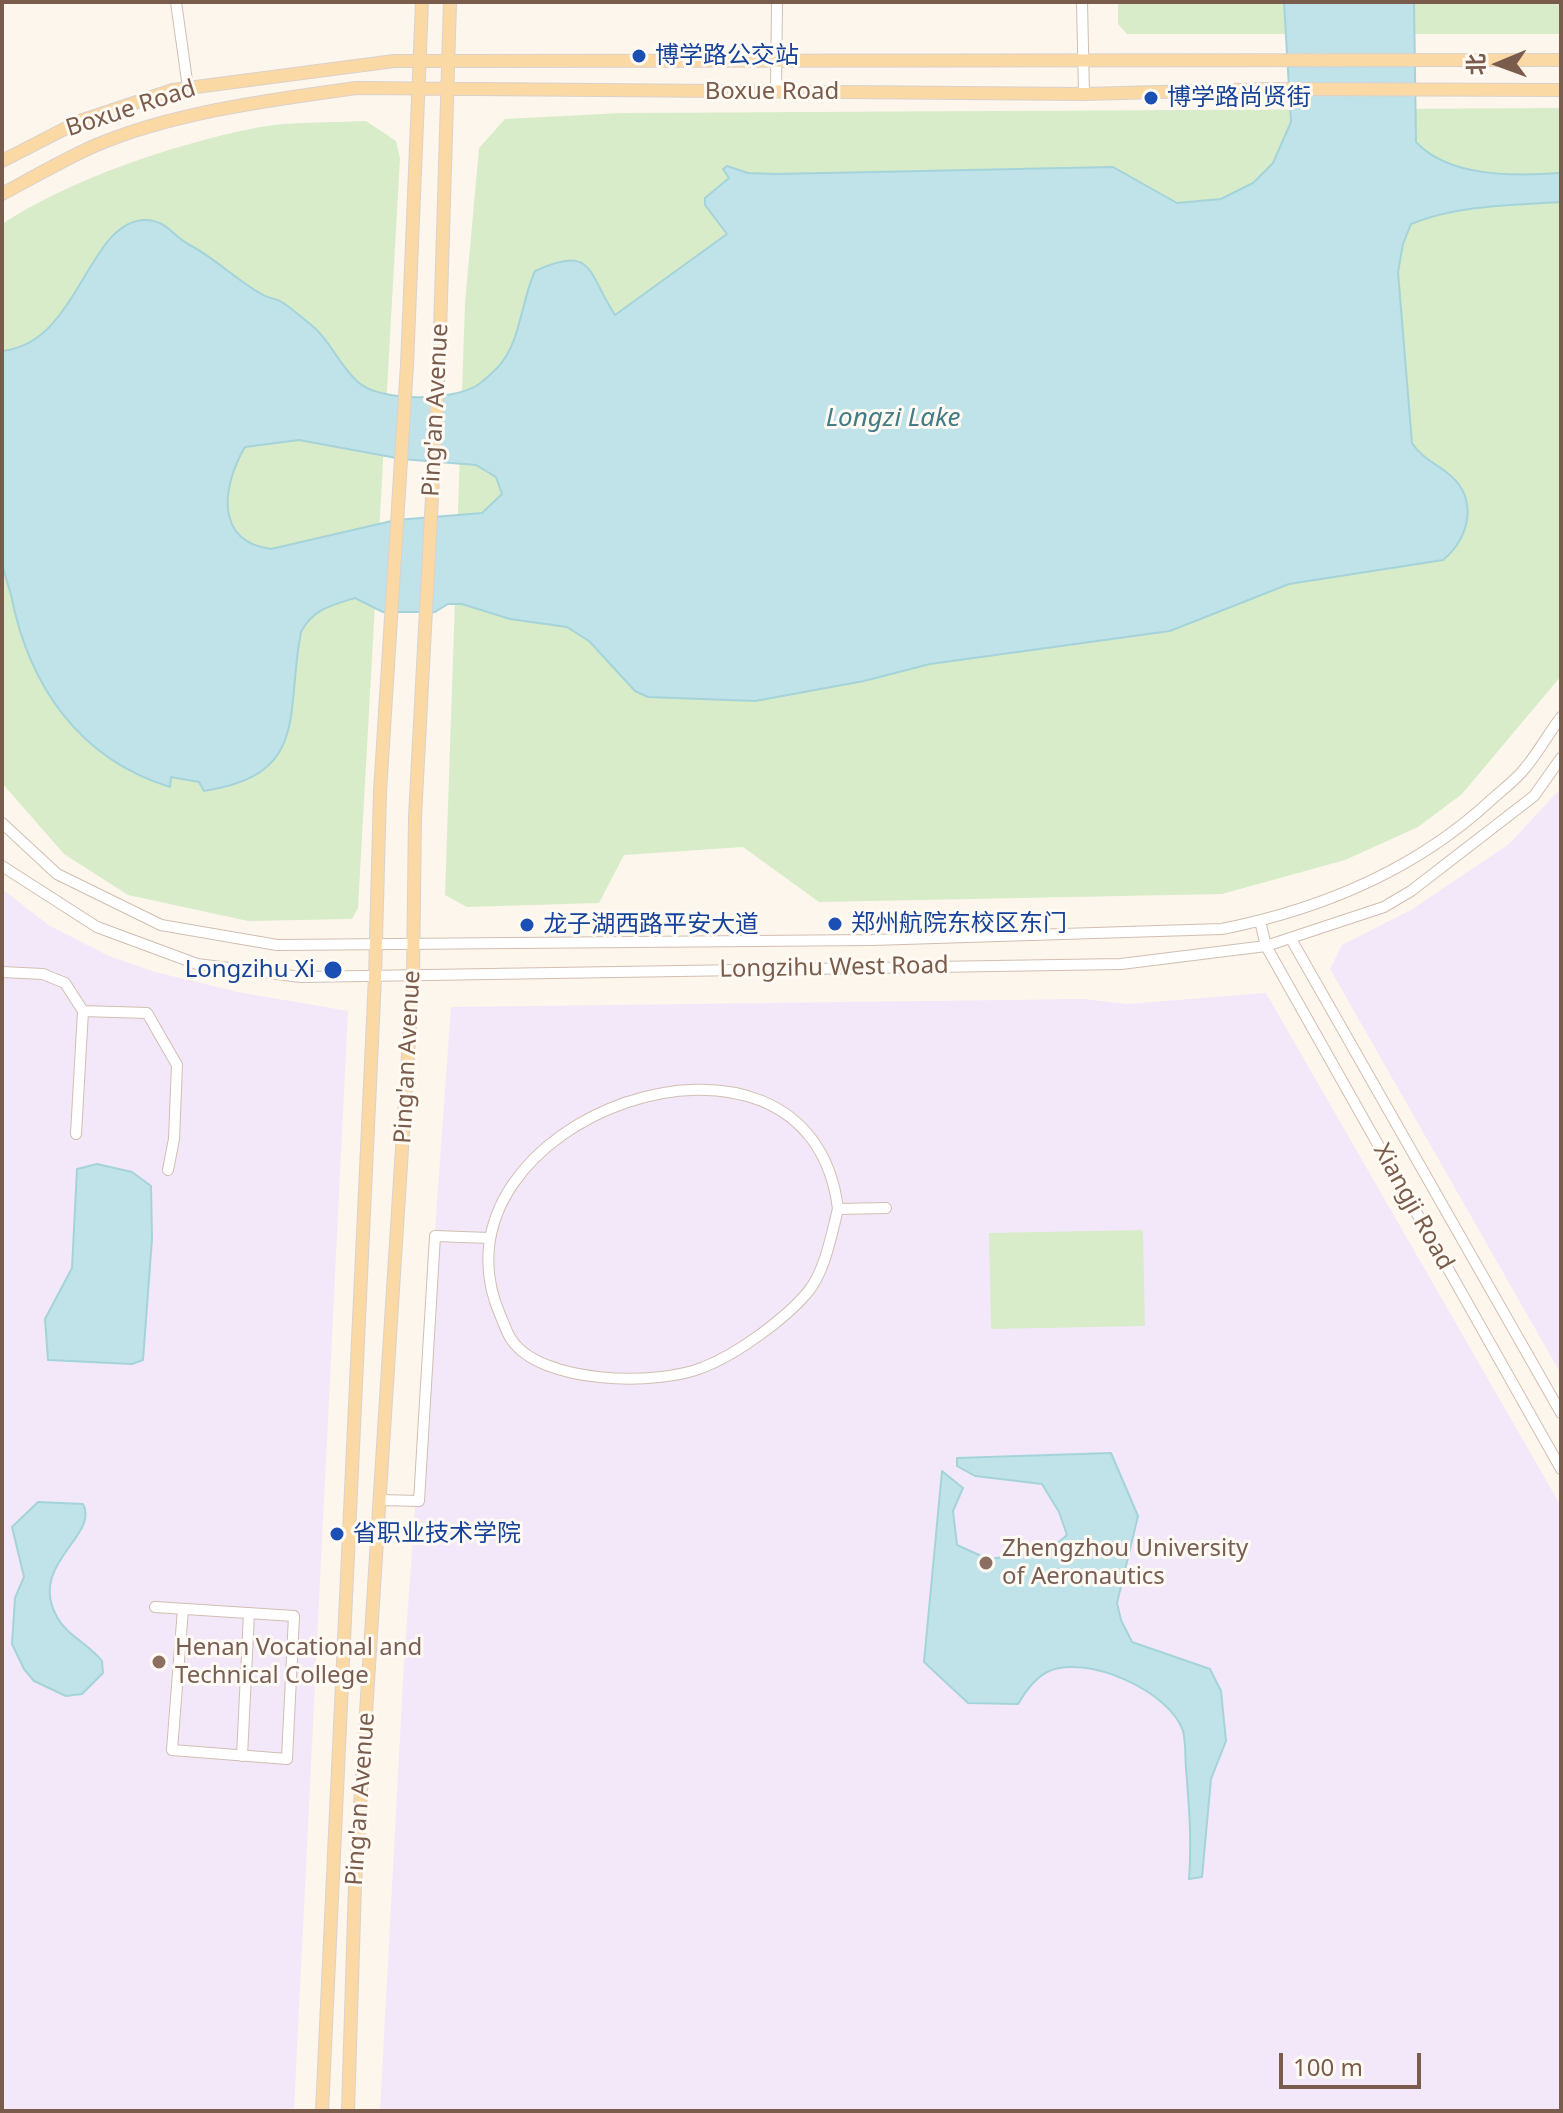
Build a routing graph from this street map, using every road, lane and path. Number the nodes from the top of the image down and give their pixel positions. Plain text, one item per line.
1 (176, 2) edge
2 (422, 2) edge
3 (450, 2) edge
4 (777, 2) edge
5 (1082, 2) edge
6 (421, 60) junction
7 (450, 60) junction
8 (778, 60) junction
9 (1083, 60) junction
10 (1561, 60) edge
11 (188, 88) junction
12 (420, 88) junction
13 (449, 89) junction
14 (1561, 90) edge
15 (776, 92) junction
16 (1084, 94) junction
17 (2, 161) edge
18 (2, 194) edge
19 (1561, 717) edge
20 (1561, 758) edge
21 (2, 823) edge
22 (2, 866) edge
23 (1260, 921) junction
24 (1291, 939) junction
25 (375, 944) junction
26 (414, 945) junction
27 (1266, 946) junction
28 (2, 972) edge
29 (413, 976) junction
30 (375, 977) junction
31 (83, 1011) junction
32 (76, 1134) dead end
33 (168, 1170) dead end
34 (886, 1208) dead end
35 (838, 1209) junction
36 (489, 1238) junction
37 (1561, 1413) edge
38 (1561, 1469) edge
39 (380, 1500) junction
40 (155, 1607) dead end
41 (183, 1609) junction
42 (249, 1613) junction
43 (242, 1756) junction
44 (322, 2111) edge
45 (348, 2111) edge

1 - 11 street
2 - 6 main road, Ping'an Avenue
3 - 7 main road, Ping'an Avenue
4 - 8 street
5 - 9 street
6 - 7 main road, Boxue Road
6 - 11 main road, Boxue Road
6 - 12 main road, Ping'an Avenue
7 - 8 main road, Boxue Road
7 - 13 main road, Ping'an Avenue
8 - 9 main road, Boxue Road
8 - 15 street
9 - 10 main road, Boxue Road
9 - 16 street
11 - 17 main road, Boxue Road
12 - 13 main road, Boxue Road
12 - 18 main road, Boxue Road
12 - 25 main road, Ping'an Avenue
13 - 15 main road, Boxue Road
13 - 26 main road, Ping'an Avenue
14 - 16 main road, Boxue Road
15 - 16 main road, Boxue Road
19 - 23 street, Longzihu West Road
20 - 24 street, Longzihu West Road
21 - 25 street, Longzihu West Road
22 - 30 street, Longzihu West Road
23 - 26 street, Longzihu West Road
23 - 27 street, Xiangji Road
24 - 27 street, Longzihu West Road
24 - 37 street, Xiangji Road
25 - 26 street, Longzihu West Road
25 - 30 main road, Ping'an Avenue
26 - 29 main road, Ping'an Avenue
27 - 29 street, Longzihu West Road
27 - 38 street, Xiangji Road
28 - 31 street
29 - 30 street, Longzihu West Road
29 - 39 main road, Ping'an Avenue
30 - 44 main road, Ping'an Avenue
31 - 32 street
31 - 33 street
34 - 35 street
35 - 36 street
35 - 36 street
36 - 39 street
39 - 45 main road, Ping'an Avenue
40 - 41 street
41 - 42 street
41 - 43 street
42 - 43 street
42 - 43 street

